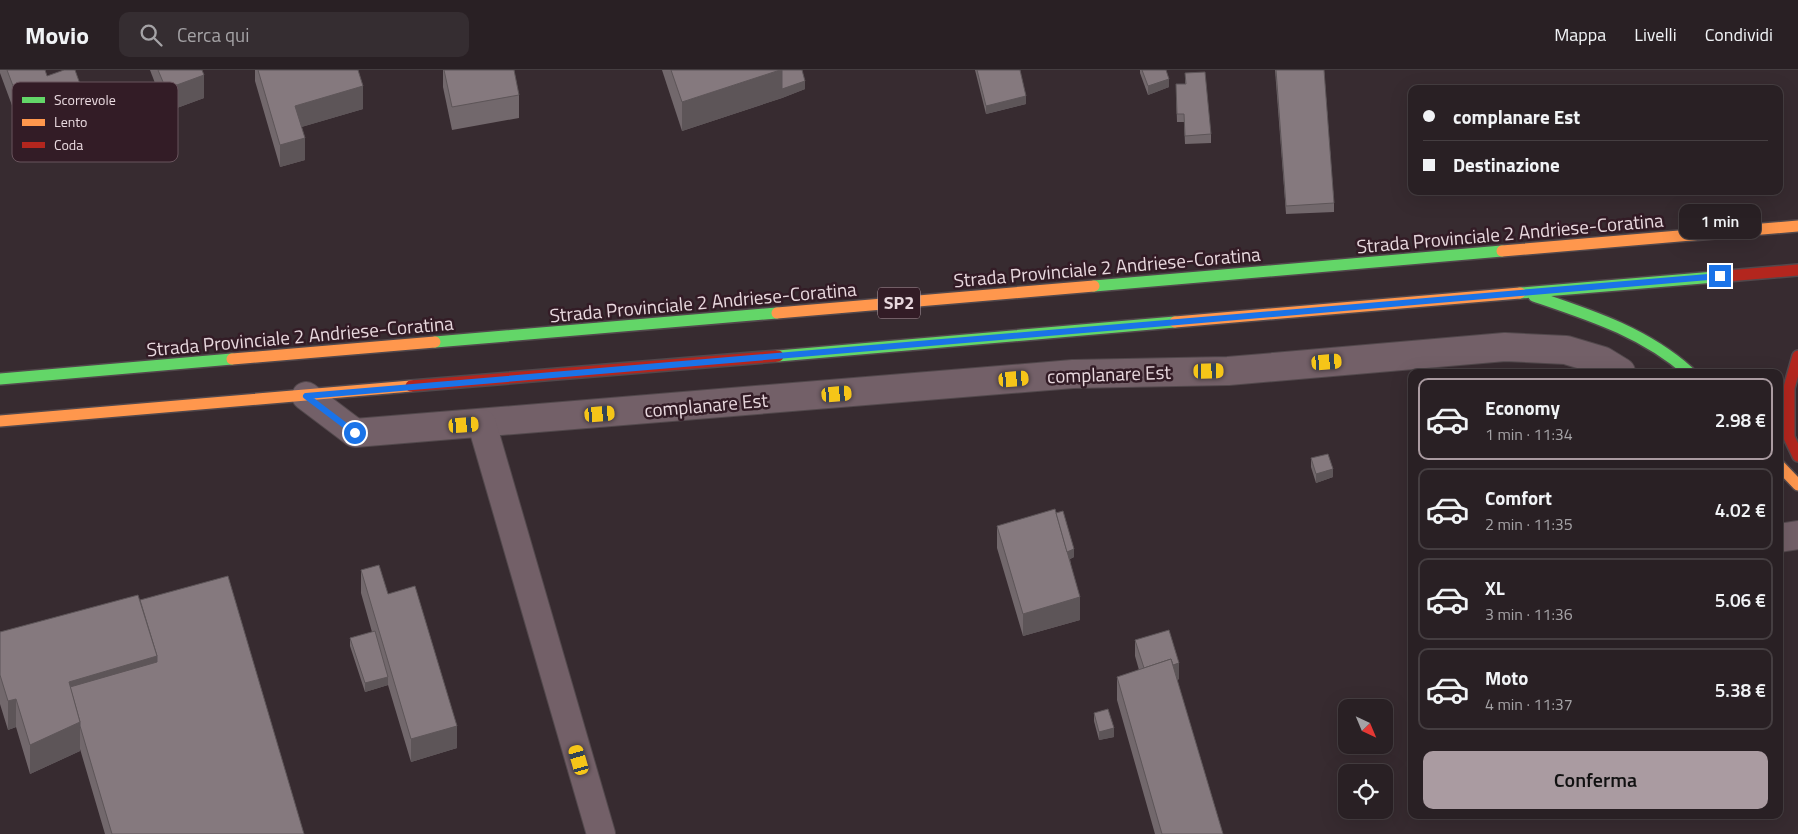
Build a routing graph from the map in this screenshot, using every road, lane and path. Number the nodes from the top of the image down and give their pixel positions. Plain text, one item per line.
1 (1798, 226) edge
2 (1798, 270) edge
3 (1526, 293) junction
4 (1798, 356) edge
5 (1616, 369) edge
6 (1686, 369) edge
7 (0, 379) edge
8 (306, 396) junction
9 (0, 421) edge
10 (482, 424) junction
11 (1798, 456) edge
12 (1783, 469) edge
13 (1798, 485) edge
14 (1798, 535) edge
15 (1783, 537) edge
16 (601, 834) edge

1 - 7 highway, Strada Provinciale 2 Andriese-Coratina / SP2
2 - 3 highway, SP2
3 - 6 highway
3 - 8 highway, SP2
4 - 11 highway
5 - 10 street, complanare Est
8 - 9 highway, SP2
8 - 10 street, complanare Est
10 - 16 street
12 - 13 highway
14 - 15 street

